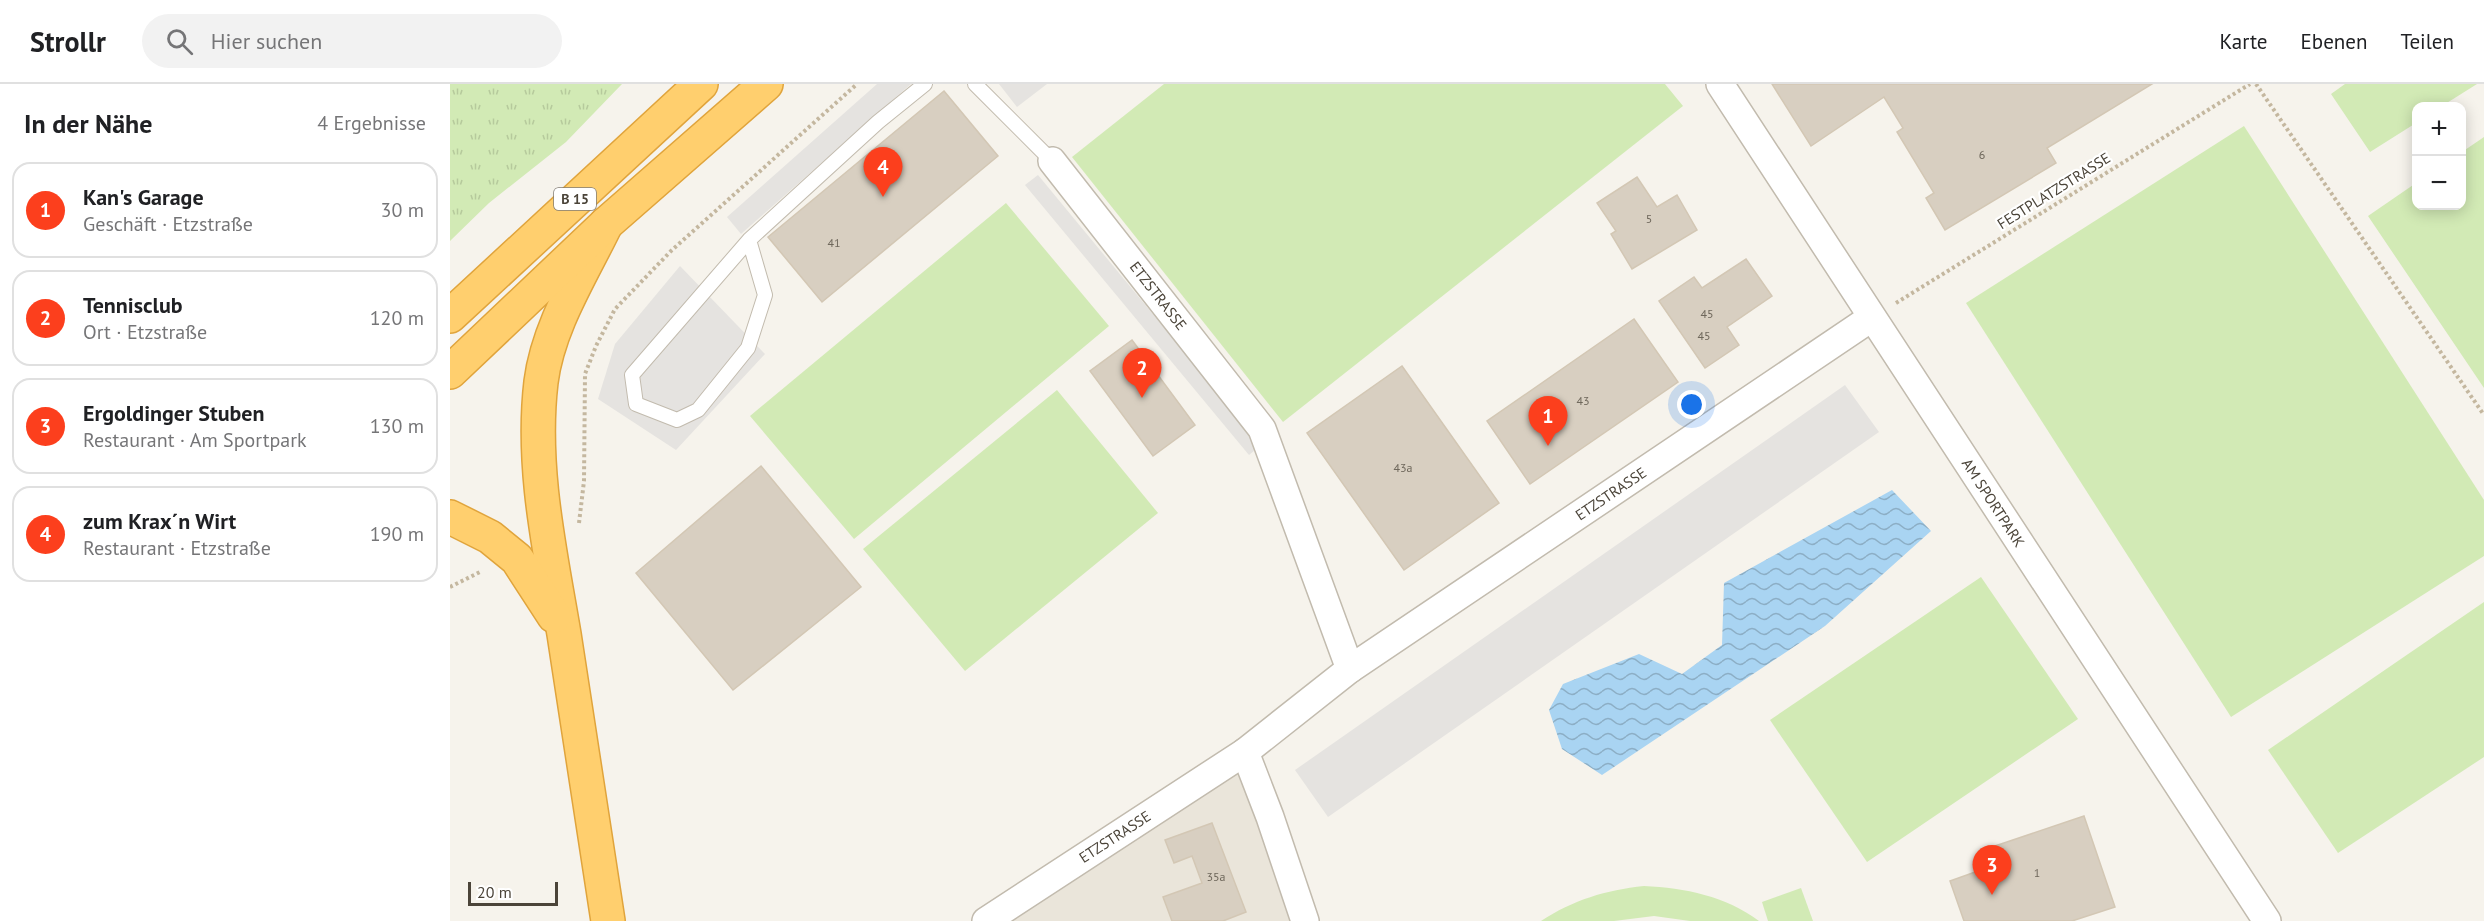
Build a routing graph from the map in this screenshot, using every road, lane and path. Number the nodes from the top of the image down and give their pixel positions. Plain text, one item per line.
1 (701, 84) edge
2 (766, 84) edge
3 (857, 84) edge
4 (925, 84) edge
5 (975, 84) edge
6 (1720, 84) edge
7 (2250, 84) edge
8 (2256, 84) edge
9 (1052, 161) joint
10 (606, 224) junction
11 (749, 240) junction
12 (450, 316) edge
13 (1871, 318) junction
14 (450, 372) edge
15 (2484, 415) edge
16 (450, 517) edge
17 (578, 532) dead end
18 (488, 568) dead end
19 (450, 586) edge
20 (563, 631) junction
21 (1350, 669) junction
22 (1245, 752) junction
23 (608, 921) edge
24 (986, 921) edge
25 (1305, 921) edge
26 (2267, 921) edge

1 - 12 highway, B 15
2 - 10 highway, B 15
3 - 17 path
4 - 11 lane
5 - 9 lane
6 - 13 street, AM SPORTPARK
7 - 13 path, FESTPLATZSTRASSE
8 - 15 path
9 - 21 street, ETZSTRASSE
10 - 14 highway, B 15
10 - 20 highway
11 - 11 lane
13 - 21 street, ETZSTRASSE
13 - 26 street, AM SPORTPARK
16 - 20 highway
18 - 19 path
20 - 23 highway
21 - 22 street, ETZSTRASSE
22 - 24 street, ETZSTRASSE
22 - 25 street

